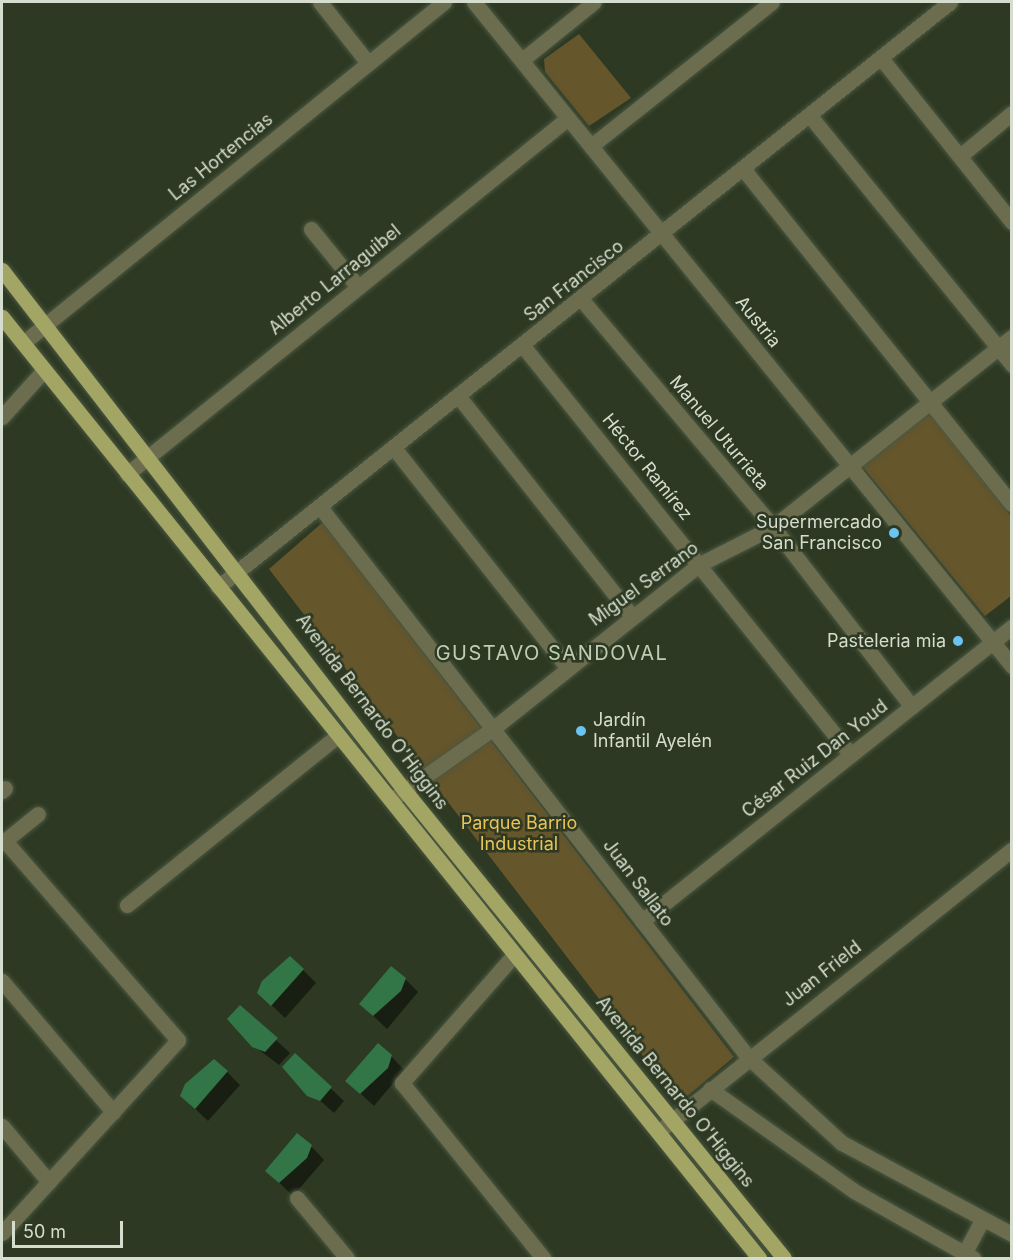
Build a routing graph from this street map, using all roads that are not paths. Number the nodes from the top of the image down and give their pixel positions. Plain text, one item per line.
1 (320, 2) edge
2 (444, 2) edge
3 (474, 2) edge
4 (594, 2) edge
5 (772, 2) edge
6 (950, 2) edge
7 (881, 58) junction
8 (522, 60) junction
9 (368, 63) junction
10 (1011, 113) edge
11 (810, 116) junction
12 (568, 118) junction
13 (591, 146) junction
14 (960, 156) junction
15 (744, 170) junction
16 (1011, 222) edge
17 (311, 229) dead end
18 (663, 236) junction
19 (2, 270) edge
20 (358, 287) junction
21 (582, 300) junction
22 (2, 317) edge
23 (46, 324) junction
24 (1011, 337) edge
25 (22, 343) junction
26 (523, 346) junction
27 (998, 348) junction
28 (1011, 365) edge
29 (44, 370) junction
30 (459, 397) junction
31 (933, 400) junction
32 (2, 417) edge
33 (394, 448) junction
34 (149, 456) junction
35 (850, 466) junction
36 (127, 474) junction
37 (1011, 504) edge
38 (320, 507) junction
39 (773, 527) junction
40 (700, 564) junction
41 (239, 570) junction
42 (218, 587) junction
43 (631, 615) junction
44 (1011, 627) edge
45 (992, 642) junction
46 (566, 666) junction
47 (1011, 666) edge
48 (912, 707) junction
49 (495, 727) junction
50 (337, 736) junction
51 (851, 755) junction
52 (405, 791) junction
53 (388, 801) junction
54 (38, 814) dead end
55 (3, 842) edge
56 (1011, 849) edge
57 (127, 905) dead end
58 (642, 921) junction
59 (513, 956) junction
60 (2, 981) edge
61 (748, 1057) junction
62 (710, 1089) junction
63 (113, 1112) junction
64 (672, 1120) junction
65 (2, 1126) edge
66 (658, 1132) junction
67 (49, 1182) junction
68 (297, 1198) dead end
69 (982, 1220) junction
70 (2, 1233) edge
71 (1011, 1234) edge
72 (968, 1256) edge
73 (347, 1258) edge
74 (543, 1258) edge
75 (759, 1258) edge
76 (784, 1258) edge

1 - 9 street
2 - 9 street, Las Hortencias
3 - 8 street, Austria
4 - 8 street
5 - 13 street
6 - 7 street, San Francisco
7 - 11 street, San Francisco
7 - 14 street
8 - 12 street, Austria
9 - 23 street, Las Hortencias
10 - 14 street
11 - 15 street, San Francisco
11 - 27 street
12 - 13 street, Austria
12 - 20 street, Alberto Larraguibel
13 - 18 street, Austria
14 - 16 street
15 - 18 street, San Francisco
15 - 31 street
17 - 20 street
18 - 21 street, San Francisco
18 - 35 street, Austria
19 - 23 main road, Avenida Bernardo O'Higgins
20 - 34 street, Alberto Larraguibel
21 - 26 street, San Francisco
21 - 39 street, Manuel Uturrieta
22 - 25 main road
23 - 25 street, Las Hortencias
23 - 34 main road, Avenida Bernardo O'Higgins
24 - 27 street, Miguel Serrano
25 - 29 main road
26 - 30 street, San Francisco
26 - 40 street, Héctor Ramírez
27 - 28 street
27 - 31 street, Miguel Serrano
29 - 32 street
29 - 36 main road
30 - 33 street, San Francisco
30 - 43 street
31 - 35 street, Miguel Serrano
31 - 37 street
33 - 38 street, San Francisco
33 - 46 street
34 - 36 street, Alberto Larraguibel
34 - 41 main road, Avenida Bernardo O'Higgins
35 - 39 street, Miguel Serrano
35 - 45 street, Austria
36 - 42 main road
38 - 41 street, San Francisco
38 - 49 street, Juan Sallato
39 - 40 street, Miguel Serrano
39 - 48 street, Manuel Uturrieta
40 - 43 street, Miguel Serrano
40 - 51 street, Héctor Ramírez
41 - 42 street, San Francisco
41 - 52 main road, Avenida Bernardo O'Higgins
42 - 50 main road
43 - 46 street, Miguel Serrano
44 - 45 street, César Ruiz Dan Youd
45 - 47 street, Austria
45 - 48 street, César Ruiz Dan Youd
46 - 49 street, Miguel Serrano
48 - 51 street, César Ruiz Dan Youd
49 - 52 street, Miguel Serrano
49 - 58 street, Juan Sallato
50 - 53 main road
50 - 57 street
51 - 58 street, César Ruiz Dan Youd
52 - 53 street, Miguel Serrano
52 - 64 main road, Avenida Bernardo O'Higgins
53 - 59 main road
54 - 55 street
55 - 63 street
56 - 61 street, Juan Frield
58 - 61 street, Juan Sallato
59 - 66 main road
59 - 74 street
60 - 63 street
61 - 62 street, Juan Frield
61 - 69 street, Juan Sallato
62 - 64 street, Juan Frield
62 - 72 street
63 - 67 street
64 - 66 street, Juan Frield
64 - 76 main road, Avenida Bernardo O'Higgins
65 - 67 street
66 - 75 main road
67 - 70 street
68 - 73 street
69 - 71 street, Juan Sallato
69 - 72 street

